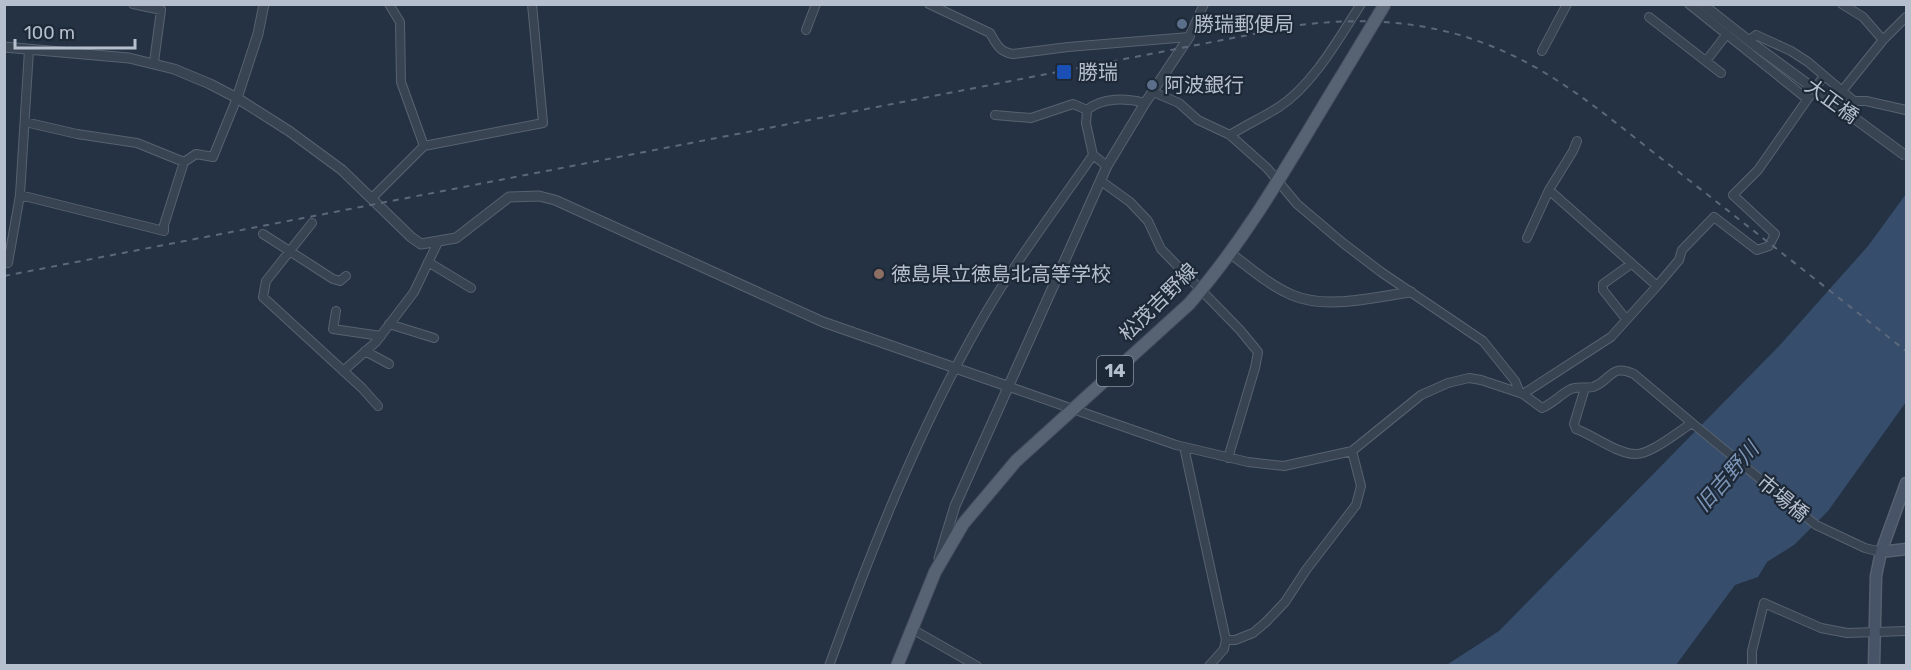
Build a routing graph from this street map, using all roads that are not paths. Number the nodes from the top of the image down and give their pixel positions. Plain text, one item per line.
1 (133, 4) edge
2 (264, 4) edge
3 (389, 4) edge
4 (532, 4) edge
5 (816, 4) edge
6 (929, 4) edge
7 (1204, 4) edge
8 (1360, 4) edge
9 (1385, 4) edge
10 (1567, 4) edge
11 (1689, 4) edge
12 (1702, 4) edge
13 (1842, 4) edge
14 (1649, 17) dead end
15 (1906, 17) edge
16 (806, 30) dead end
17 (1727, 34) junction
18 (1189, 38) junction
19 (1883, 40) junction
20 (1753, 44) junction
21 (4, 47) edge
22 (29, 50) junction
23 (1542, 51) dead end
24 (1706, 61) junction
25 (154, 62) junction
26 (1721, 73) dead end
27 (1823, 76) junction
28 (1842, 91) junction
29 (1153, 92) junction
30 (237, 98) junction
31 (1806, 98) junction
32 (1145, 103) junction
33 (1087, 110) junction
34 (1906, 110) edge
35 (994, 115) dead end
36 (25, 122) junction
37 (1230, 135) junction
38 (1576, 141) dead end
39 (424, 146) junction
40 (1093, 155) junction
41 (1906, 156) edge
42 (184, 162) junction
43 (1107, 166) junction
44 (1278, 180) junction
45 (1101, 181) junction
46 (1549, 190) junction
47 (20, 195) junction
48 (372, 198) junction
49 (312, 223) dead end
50 (263, 234) dead end
51 (1527, 238) dead end
52 (438, 242) junction
53 (290, 252) junction
54 (1230, 253) junction
55 (429, 262) junction
56 (8, 263) dead end
57 (1631, 264) junction
58 (346, 276) dead end
59 (1657, 286) junction
60 (471, 288) dead end
61 (1201, 289) junction
62 (1411, 292) junction
63 (336, 311) dead end
64 (1626, 319) junction
65 (389, 324) junction
66 (381, 336) junction
67 (434, 338) dead end
68 (365, 351) junction
69 (389, 364) dead end
70 (955, 368) junction
71 (343, 371) junction
72 (1007, 386) junction
73 (1586, 388) junction
74 (1522, 394) junction
75 (378, 406) dead end
76 (1072, 410) junction
77 (1694, 424) junction
78 (1184, 447) junction
79 (1352, 451) junction
80 (1228, 458) junction
81 (1906, 483) edge
82 (1906, 549) edge
83 (1881, 552) junction
84 (935, 572) junction
85 (912, 629) junction
86 (1906, 631) edge
87 (1874, 633) junction
88 (1226, 640) junction
89 (829, 666) edge
90 (897, 666) edge
91 (977, 666) edge
92 (1209, 666) edge
93 (1752, 666) edge
94 (1874, 666) edge

1 - 25 street
2 - 30 street
3 - 39 street
4 - 39 street
5 - 16 street
6 - 18 street
7 - 18 street
8 - 37 street
9 - 44 main road, 松茂吉野線 / 14, bridge
10 - 23 street
11 - 17 street
12 - 20 street, 大正橋
13 - 19 street
14 - 24 street
15 - 19 street
17 - 24 street
17 - 31 street
18 - 29 street
19 - 28 street
20 - 27 street
20 - 41 street, 大正橋, bridge
21 - 22 street
22 - 25 street
22 - 36 street
24 - 26 street
25 - 30 street
27 - 28 street
27 - 31 street
28 - 34 street
29 - 32 street
29 - 37 street
30 - 42 street
30 - 48 street
31 - 59 street
32 - 33 street
32 - 43 street
33 - 35 street
33 - 40 street
36 - 42 street
36 - 47 street
37 - 44 street
38 - 46 street
39 - 48 street
40 - 43 street
40 - 70 street
42 - 47 street
43 - 45 street
44 - 54 main road, 松茂吉野線 / 14
44 - 62 street
45 - 61 street
45 - 72 street
46 - 51 street
46 - 57 street
47 - 56 street
48 - 52 street
49 - 53 street
50 - 53 street
52 - 55 street
52 - 70 street
53 - 58 street
53 - 71 street
54 - 61 main road, 松茂吉野線 / 14
54 - 62 street
55 - 60 street
55 - 65 street
57 - 59 street
57 - 64 street
59 - 64 street
61 - 76 main road, 松茂吉野線 / 14
61 - 80 street
62 - 74 street
63 - 66 street
64 - 74 street
65 - 66 street
65 - 67 street
66 - 68 street
68 - 69 street
68 - 71 street
70 - 72 street
70 - 89 street
71 - 75 street
72 - 76 street
72 - 84 street
73 - 74 street
73 - 77 street, 市場橋
73 - 77 street
74 - 79 street
76 - 78 street
76 - 84 main road, 松茂吉野線 / 14
77 - 83 street, 市場橋
78 - 80 street
78 - 88 street
79 - 80 street
79 - 88 street
81 - 83 main road
82 - 83 main road
83 - 87 main road
84 - 85 main road, 松茂吉野線 / 14
85 - 90 main road, 松茂吉野線 / 14
85 - 91 street
86 - 87 street
87 - 93 street
87 - 94 main road
88 - 92 street

